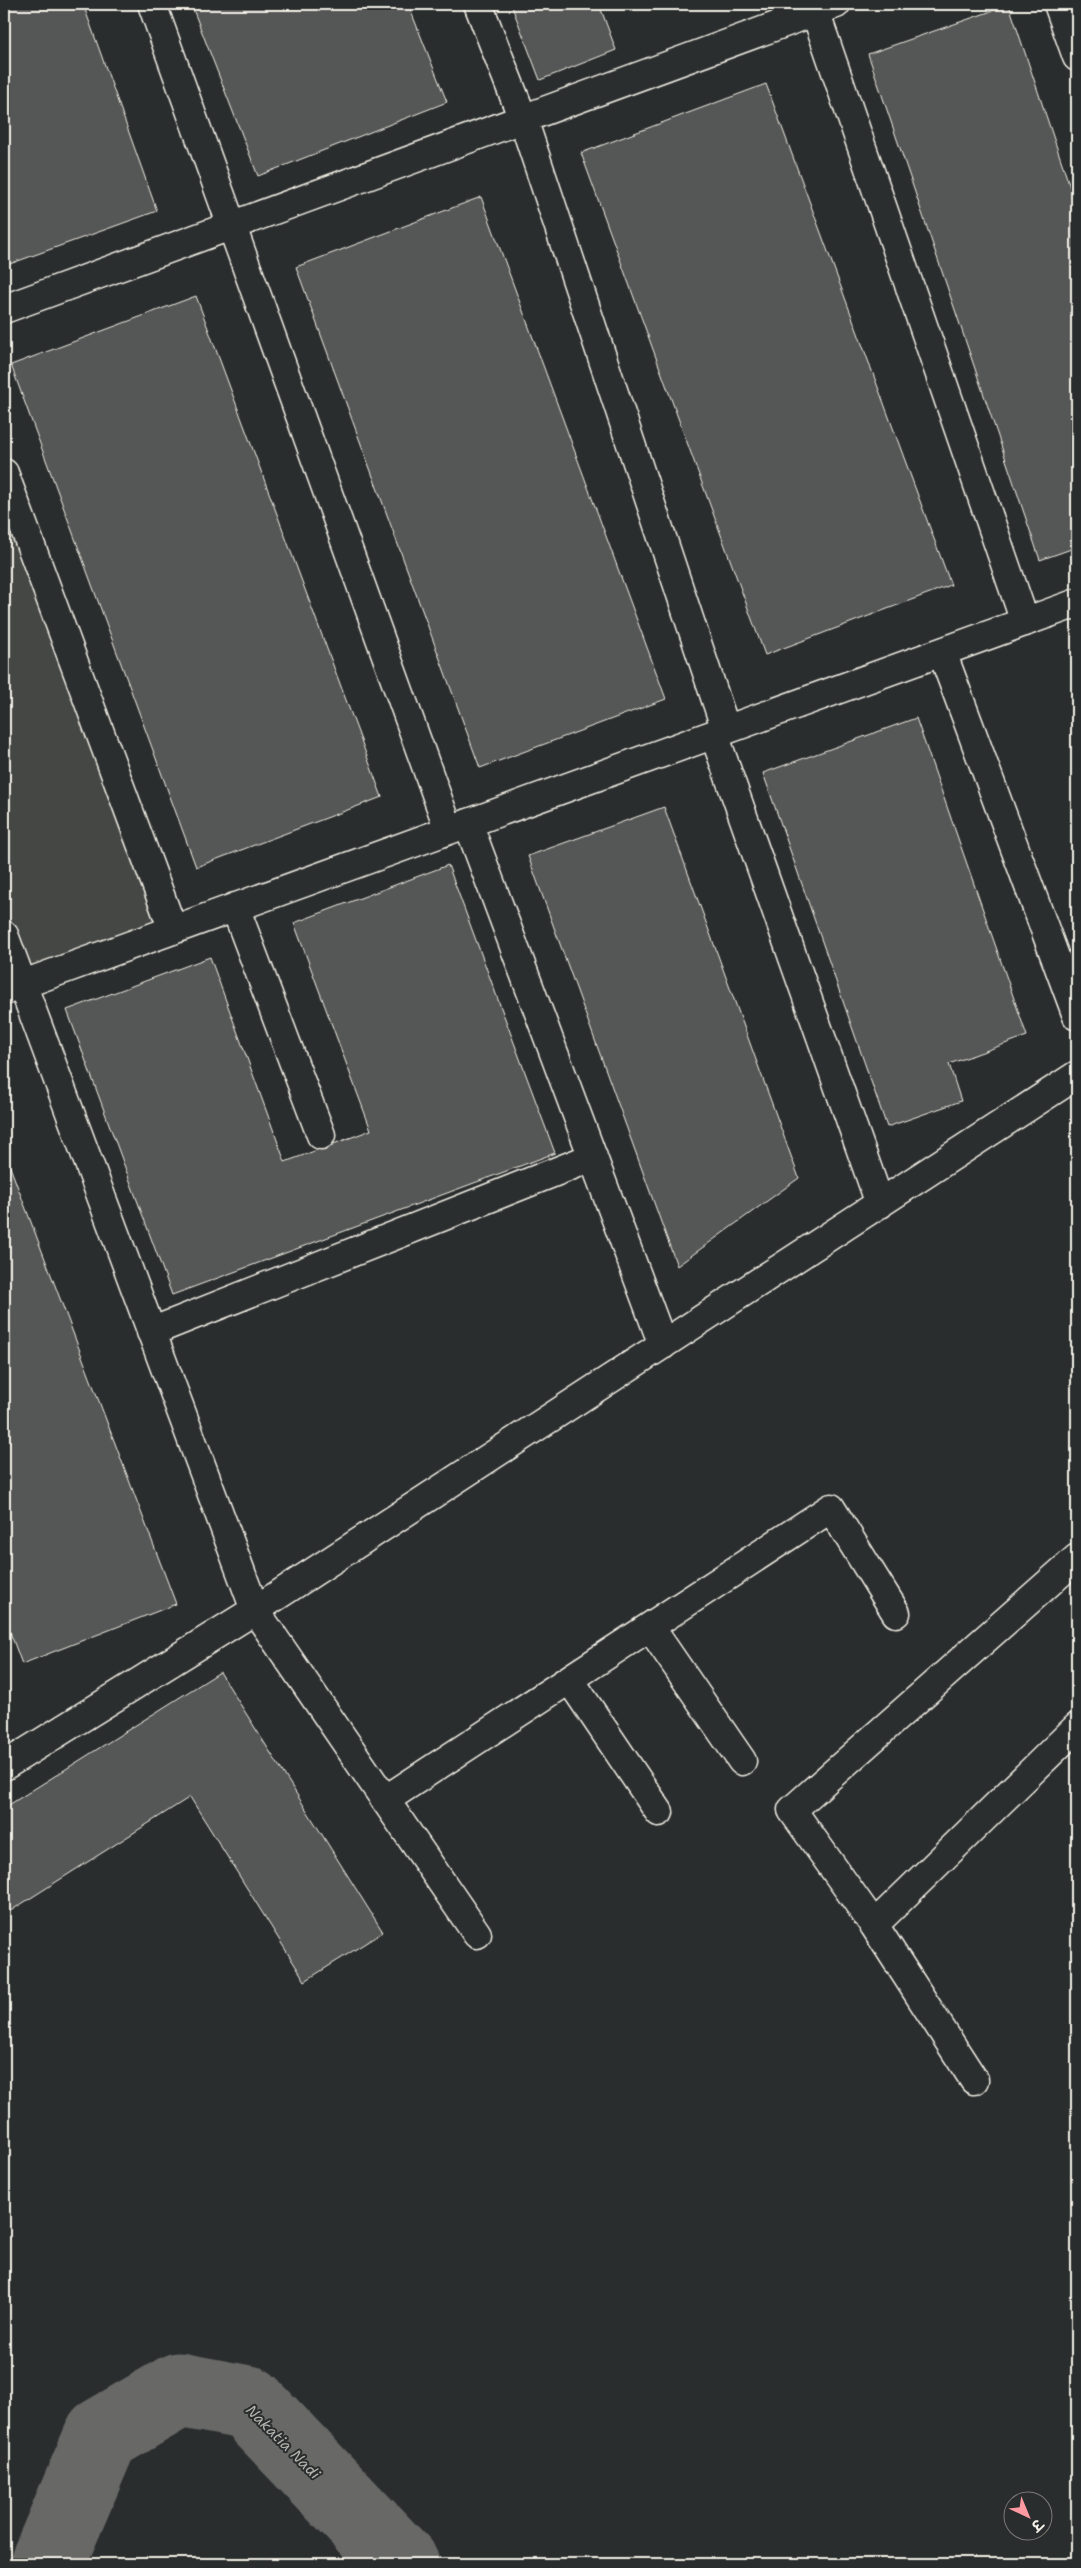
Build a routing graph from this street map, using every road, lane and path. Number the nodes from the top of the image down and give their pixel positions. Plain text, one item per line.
1 (152, 4) edge
2 (478, 4) edge
3 (1058, 4) edge
4 (826, 8) edge
5 (1077, 57) edge
6 (523, 119) junction
7 (233, 225) junction
8 (4, 309) edge
9 (4, 473) edge
10 (1077, 603) edge
11 (1025, 622) junction
12 (942, 652) junction
13 (720, 732) junction
14 (458, 826) junction
15 (236, 907) junction
16 (173, 930) junction
17 (4, 935) edge
18 (13, 988) edge
19 (1077, 1016) edge
20 (1077, 1075) edge
21 (321, 1135) dead end
22 (593, 1157) junction
23 (880, 1204) junction
24 (151, 1332) junction
25 (663, 1345) junction
26 (1077, 1558) edge
27 (255, 1610) junction
28 (896, 1613) dead end
29 (650, 1626) junction
30 (570, 1680) junction
31 (1077, 1727) edge
32 (5, 1759) edge
33 (742, 1761) dead end
34 (385, 1800) junction
35 (659, 1812) dead end
36 (874, 1925) junction
37 (477, 1934) dead end
38 (974, 2080) dead end

1 - 7 street
2 - 6 street
3 - 5 street
4 - 6 street
4 - 11 street
6 - 7 street
6 - 13 street
7 - 8 street
7 - 14 street
9 - 16 street
10 - 11 street
11 - 12 street
12 - 13 street
12 - 19 street
13 - 14 street
13 - 23 street
14 - 15 street
14 - 22 street
15 - 16 street
15 - 21 street
16 - 18 street
17 - 18 street
18 - 24 street
20 - 23 street
22 - 24 street
22 - 25 street
23 - 25 street
24 - 27 street
25 - 27 street
26 - 36 street
27 - 32 street
27 - 34 street
28 - 29 street
29 - 30 street
29 - 33 street
30 - 34 street
30 - 35 street
31 - 36 street
34 - 37 street
36 - 38 street

